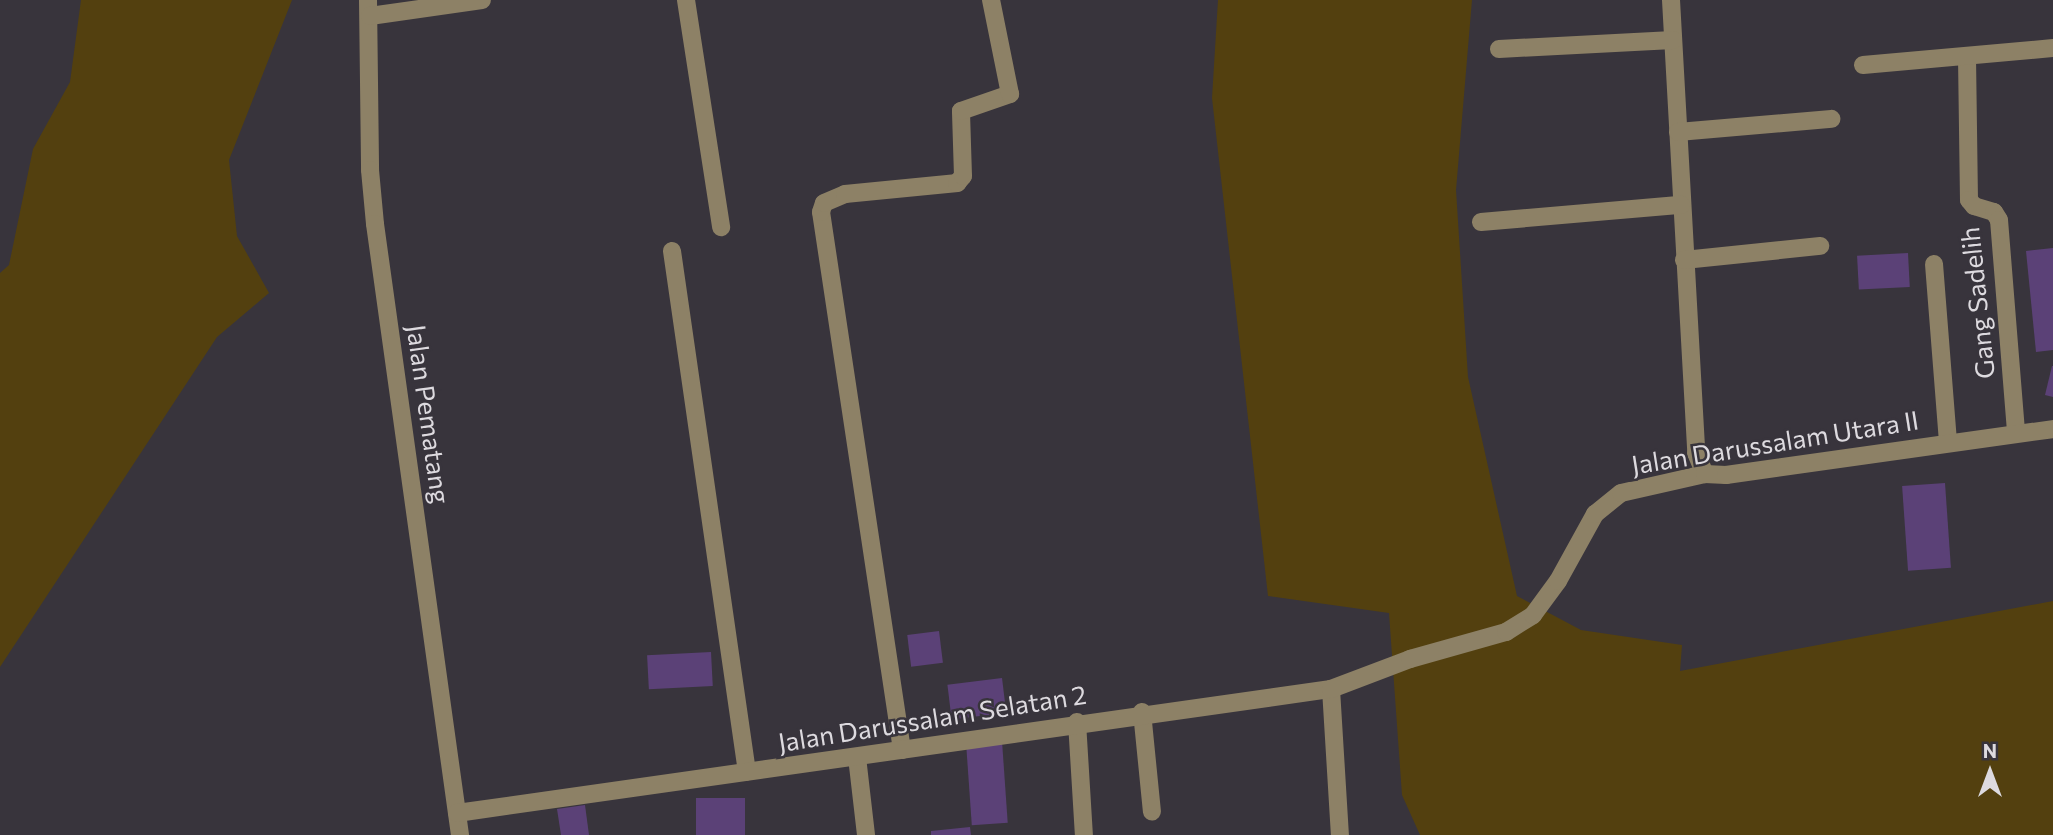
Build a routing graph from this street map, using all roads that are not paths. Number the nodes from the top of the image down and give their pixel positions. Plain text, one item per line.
1 (482, 0) edge
2 (686, 0) edge
3 (991, 0) edge
4 (1671, 0) edge
5 (369, 8) edge
6 (1673, 40) junction
7 (2053, 48) edge
8 (1499, 49) dead end
9 (1967, 57) junction
10 (1863, 65) dead end
11 (1832, 120) dead end
12 (1678, 131) junction
13 (1681, 205) junction
14 (1481, 222) dead end
15 (721, 227) dead end
16 (1821, 246) dead end
17 (671, 251) dead end
18 (1684, 260) junction
19 (1934, 264) dead end
20 (2053, 429) edge
21 (2016, 433) junction
22 (1948, 441) junction
23 (1705, 474) junction
24 (1410, 659) joint
25 (1331, 689) junction
26 (1142, 712) junction
27 (1077, 722) junction
28 (902, 750) junction
29 (857, 757) junction
30 (747, 772) junction
31 (1152, 812) dead end
32 (457, 813) junction
33 (460, 835) edge
34 (866, 835) edge
35 (1084, 835) edge
36 (1340, 835) edge

1 - 5 street
2 - 15 street
3 - 28 street
4 - 6 street
5 - 32 street, Jalan Pematang
6 - 8 street
6 - 12 street
7 - 9 street
9 - 10 street
9 - 21 street, Gang Sadelih
11 - 12 street
12 - 13 street
13 - 14 street
13 - 18 street
16 - 18 street
17 - 30 street
18 - 23 street
19 - 22 street
20 - 21 street, Jalan Darussalam Utara II
21 - 22 street, Jalan Darussalam Utara II
22 - 23 street, Jalan Darussalam Utara II
23 - 24 street, Jalan Darussalam Utara II
24 - 25 street, Jalan Darussalam Selatan 2
25 - 26 street, Jalan Darussalam Selatan 2
25 - 36 street
26 - 27 street, Jalan Darussalam Selatan 2
26 - 31 street
27 - 28 street, Jalan Darussalam Selatan 2
27 - 35 street
28 - 29 street, Jalan Darussalam Selatan 2
29 - 30 street, Jalan Darussalam Selatan 2
29 - 34 street
30 - 32 street, Jalan Darussalam Selatan 2
32 - 33 street, Jalan Pematang

